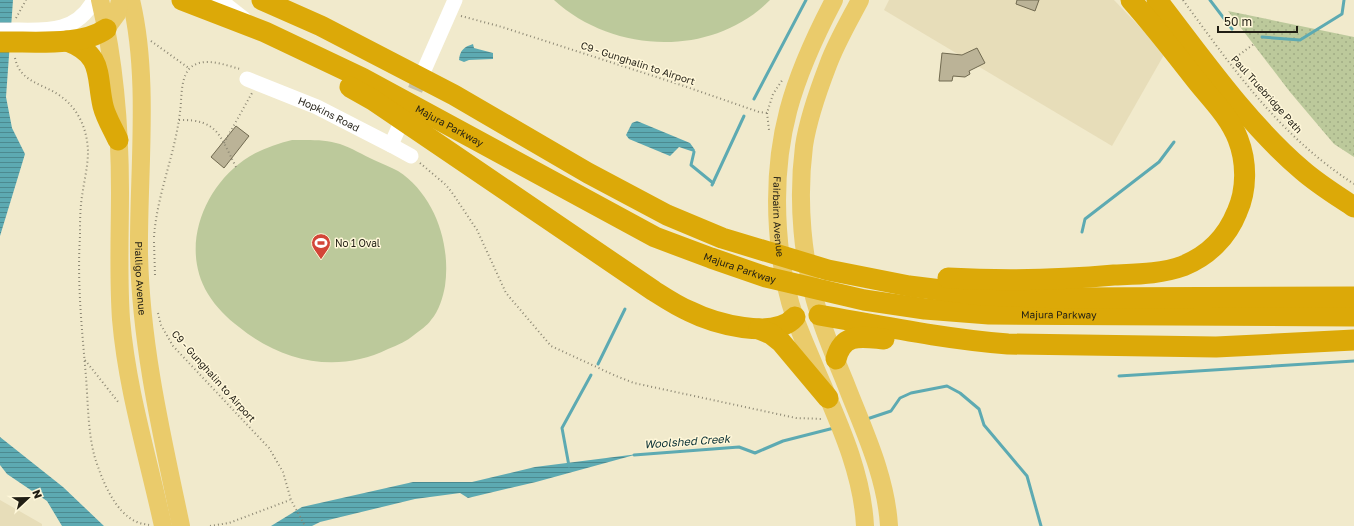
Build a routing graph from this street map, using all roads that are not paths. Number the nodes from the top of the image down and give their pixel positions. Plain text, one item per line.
1 (94, 0) edge
2 (100, 0) edge
3 (120, 0) edge
4 (130, 0) edge
5 (182, 0) edge
6 (262, 0) edge
7 (834, 0) edge
8 (860, 0) edge
9 (1131, 0) edge
10 (1157, 0) edge
11 (453, 6) edge
12 (219, 7) edge
13 (0, 30) edge
14 (16, 38) edge
15 (108, 39) junction
16 (67, 41) junction
17 (425, 68) tunnel mouth
18 (250, 77) road end
19 (399, 127) tunnel mouth
20 (118, 140) junction
21 (391, 145) junction
22 (411, 156) road end
23 (1354, 207) edge
24 (828, 270) junction
25 (1354, 297) edge
26 (804, 314) junction
27 (1354, 316) edge
28 (759, 329) junction
29 (1354, 340) edge
30 (982, 342) junction
31 (836, 358) junction
32 (828, 406) junction
33 (166, 496) junction
34 (889, 524) edge
35 (157, 526) edge
36 (181, 526) edge
37 (865, 526) edge

1 - 14 street
2 - 15 main road, Pialligo Avenue
3 - 15 main road
4 - 33 main road, Pialligo Avenue
5 - 12 highway, Majura Parkway
6 - 24 highway, Majura Parkway
7 - 26 main road, Fairbairn Avenue
8 - 26 main road, Fairbairn Avenue
9 - 24 highway
10 - 23 highway
11 - 17 street
12 - 27 highway, Majura Parkway
12 - 28 highway
13 - 14 street
14 - 16 highway
15 - 16 highway
15 - 20 main road, Pialligo Avenue
16 - 20 highway
18 - 21 street, Hopkins Road
19 - 21 street
20 - 33 main road, Pialligo Avenue
21 - 22 street, Hopkins Road
24 - 25 highway, Majura Parkway
26 - 28 highway
26 - 30 highway
26 - 31 main road, Fairbairn Avenue
26 - 32 main road, Fairbairn Avenue
28 - 32 highway
29 - 30 highway
30 - 31 highway
31 - 34 main road, Fairbairn Avenue
32 - 37 main road, Fairbairn Avenue
33 - 35 main road, Pialligo Avenue
33 - 36 main road, Pialligo Avenue

